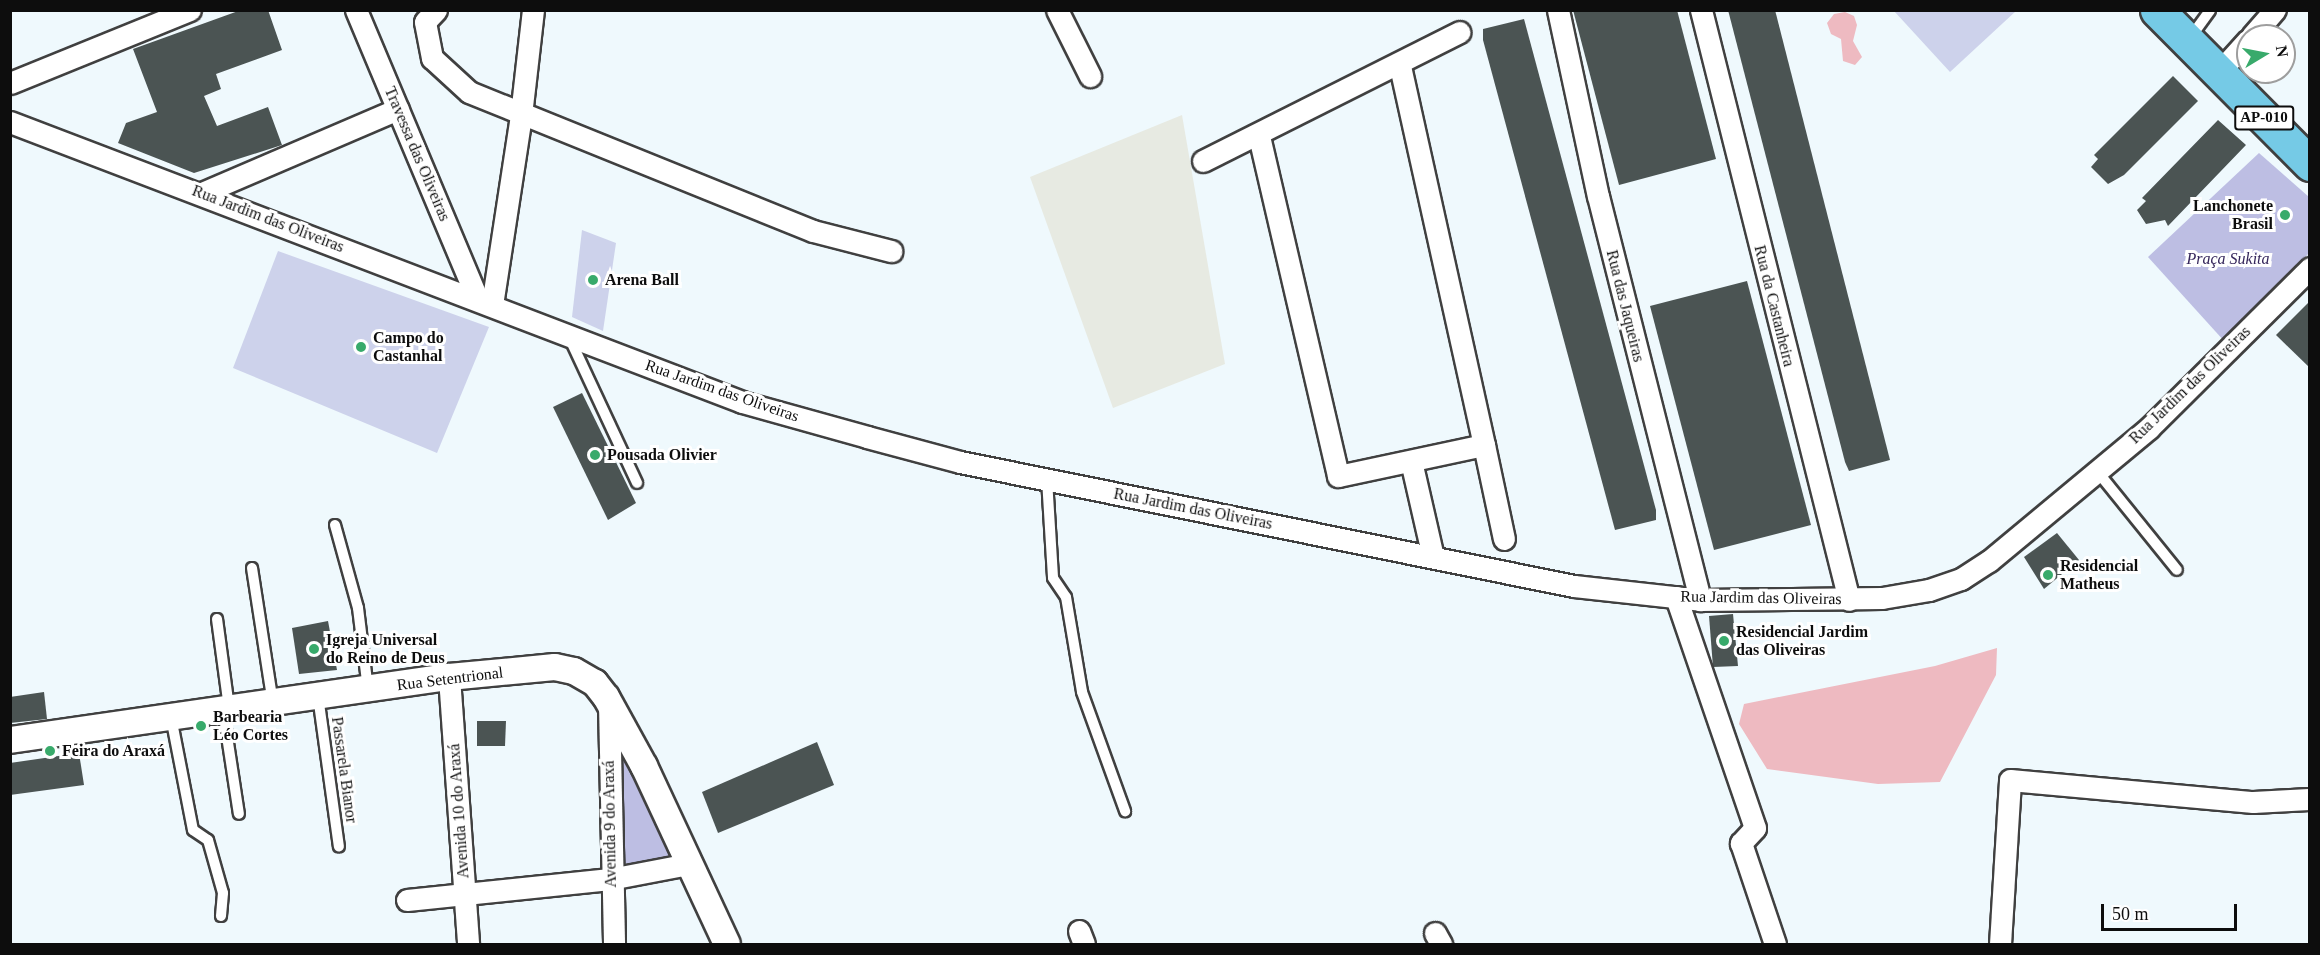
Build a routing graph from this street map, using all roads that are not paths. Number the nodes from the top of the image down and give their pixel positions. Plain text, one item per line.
1 (190, 10) edge
2 (356, 10) edge
3 (436, 10) edge
4 (533, 10) edge
5 (1057, 10) edge
6 (1558, 10) edge
7 (1701, 10) edge
8 (2157, 10) edge
9 (2210, 10) edge
10 (2275, 10) edge
11 (2263, 24) edge
12 (1459, 32) dead end
13 (2188, 40) junction
14 (2236, 53) edge
15 (1399, 63) junction
16 (2219, 72) junction
17 (1090, 76) dead end
18 (10, 83) edge
19 (398, 109) junction
20 (521, 115) junction
21 (10, 122) edge
22 (1259, 136) junction
23 (1203, 161) dead end
24 (2310, 164) edge
25 (202, 193) junction
26 (891, 250) dead end
27 (2310, 268) edge
28 (484, 301) junction
29 (569, 336) junction
30 (1484, 445) junction
31 (1412, 461) junction
32 (2097, 471) junction
33 (1047, 479) junction
34 (637, 483) dead end
35 (335, 525) dead end
36 (1504, 538) dead end
37 (1432, 557) junction
38 (252, 568) dead end
39 (2176, 570) dead end
40 (1676, 597) junction
41 (1700, 600) junction
42 (1849, 600) junction
43 (217, 620) dead end
44 (449, 677) junction
45 (368, 689) junction
46 (318, 696) junction
47 (273, 703) junction
48 (609, 704) junction
49 (226, 709) junction
50 (171, 717) junction
51 (10, 740) edge
52 (2309, 799) edge
53 (1125, 811) dead end
54 (239, 814) dead end
55 (339, 847) dead end
56 (689, 864) junction
57 (610, 879) junction
58 (466, 894) junction
59 (407, 900) dead end
60 (220, 916) dead end
61 (468, 945) edge
62 (614, 945) edge
63 (728, 945) edge
64 (1775, 945) edge
65 (2000, 945) edge

1 - 18 street
2 - 19 street, Travessa das Oliveiras
3 - 20 street
4 - 20 street
5 - 17 street
6 - 41 street, Rua das Jaqueiras
7 - 42 street, Rua da Castanheira
8 - 13 main road, AP-010
9 - 13 lane
10 - 11 street
12 - 15 street
13 - 16 main road, AP-010
14 - 16 street
15 - 22 street
15 - 30 street
16 - 24 main road, AP-010
19 - 25 street
19 - 28 street, Travessa das Oliveiras
20 - 26 street
20 - 28 street
21 - 25 street, Rua Jardim das Oliveiras
22 - 23 street
22 - 31 street
25 - 28 street, Rua Jardim das Oliveiras
27 - 32 street, Rua Jardim das Oliveiras
28 - 29 street, Rua Jardim das Oliveiras
29 - 33 street, Rua Jardim das Oliveiras
29 - 34 lane
30 - 31 street
30 - 36 street
31 - 37 street
32 - 39 lane
32 - 42 street, Rua Jardim das Oliveiras
33 - 37 street, Rua Jardim das Oliveiras
33 - 53 lane
35 - 45 lane
37 - 40 street, Rua Jardim das Oliveiras
38 - 47 lane
40 - 41 street, Rua Jardim das Oliveiras
40 - 64 street
41 - 42 street, Rua Jardim das Oliveiras
43 - 49 lane
44 - 45 street, Rua Setentrional
44 - 48 street, Rua Setentrional
44 - 58 street, Avenida 10 do Araxá
45 - 46 street, Rua Setentrional
46 - 47 street, Rua Setentrional
46 - 55 lane, Passarela Bianor
47 - 49 street, Rua Setentrional
48 - 56 street, Rua Setentrional
48 - 57 street, Avenida 9 do Araxá
49 - 50 street, Rua Setentrional
49 - 54 lane
50 - 51 street, Rua Setentrional
50 - 60 lane
52 - 65 street
56 - 57 street
56 - 63 street, Rua Setentrional
57 - 58 street
57 - 62 street, Avenida 9 do Araxá
58 - 59 street
58 - 61 street, Avenida 10 do Araxá

